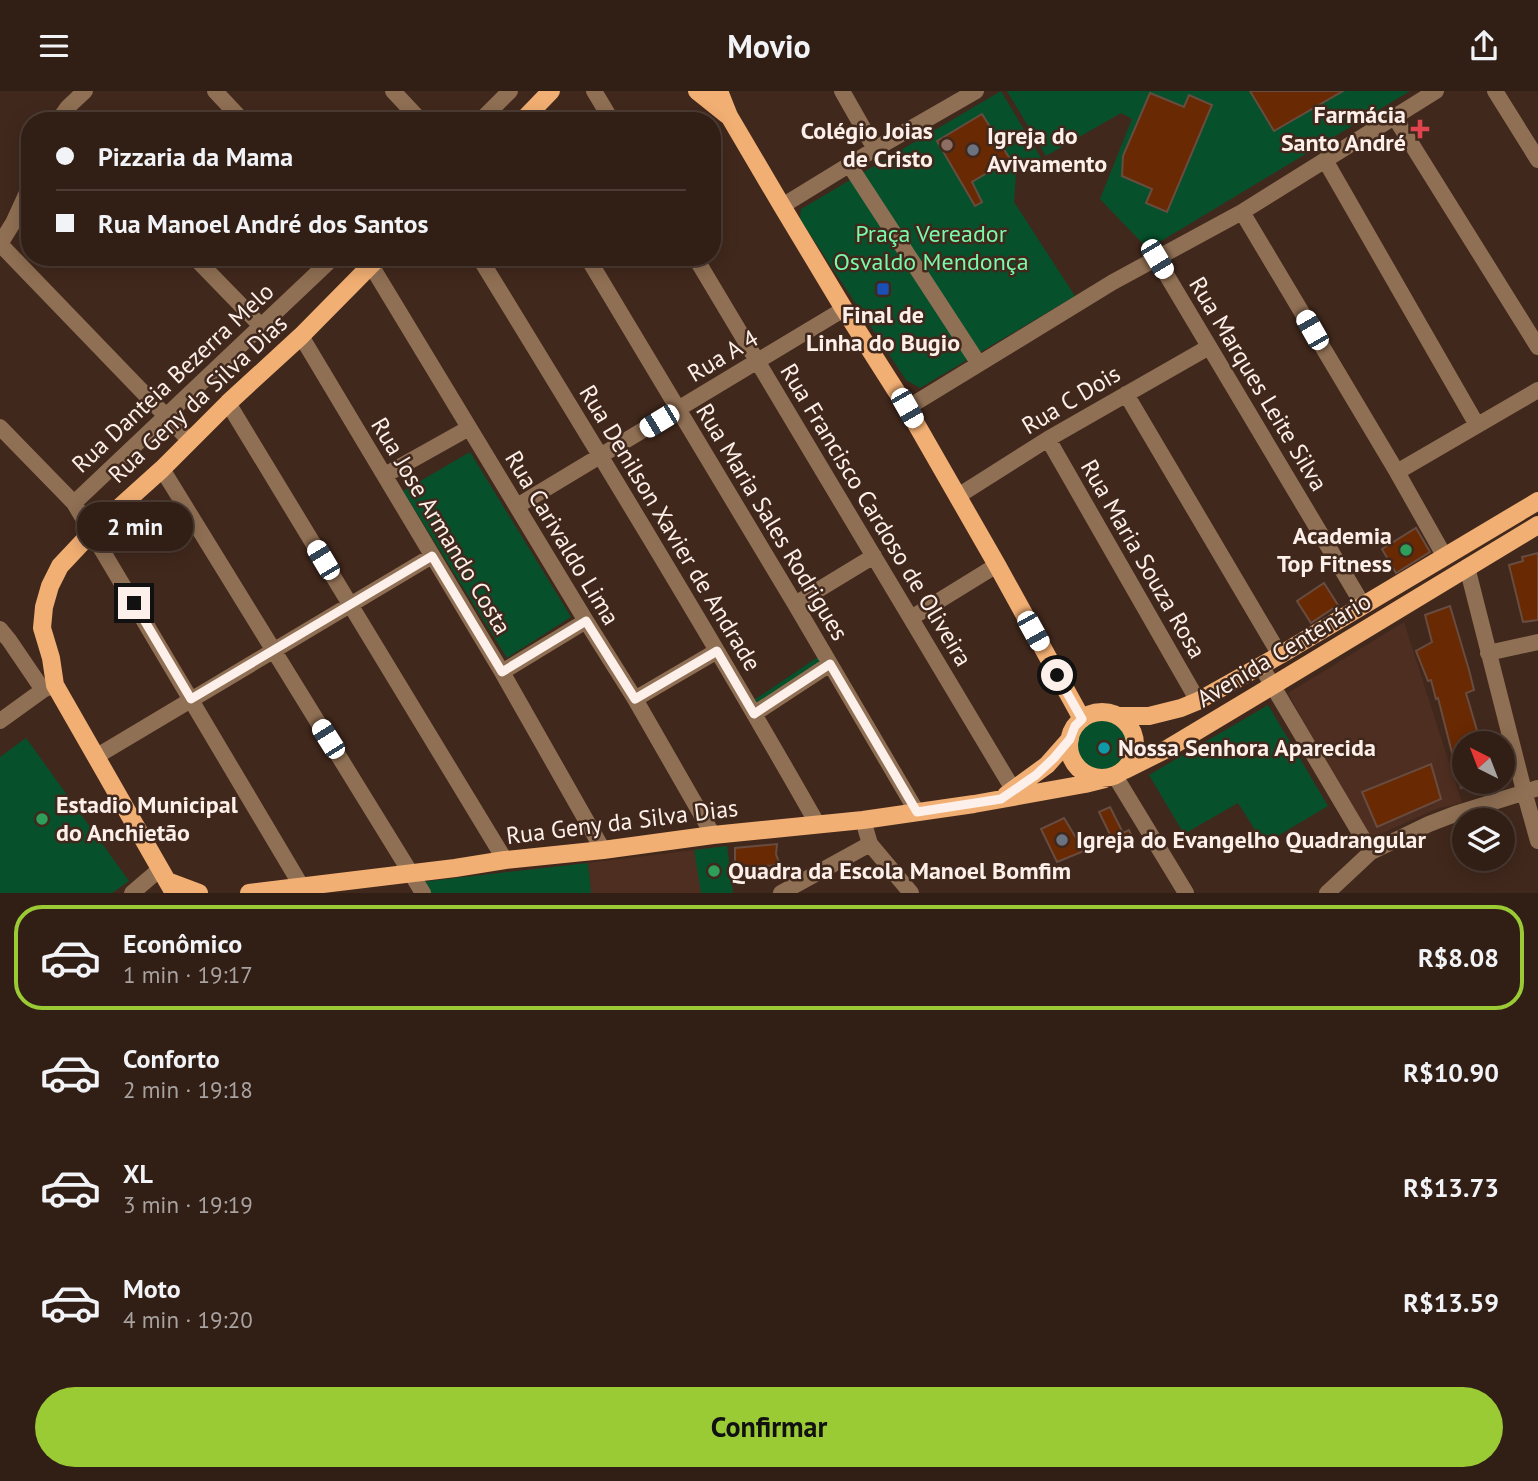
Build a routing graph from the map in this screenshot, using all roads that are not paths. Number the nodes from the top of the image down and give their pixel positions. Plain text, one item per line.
1 (85, 91) edge
2 (215, 91) edge
3 (393, 91) edge
4 (510, 91) edge
5 (551, 91) edge
6 (594, 91) edge
7 (697, 91) edge
8 (719, 91) edge
9 (842, 91) edge
10 (976, 91) edge
11 (1437, 91) edge
12 (1495, 91) edge
13 (66, 112) edge
14 (235, 112) edge
15 (413, 112) edge
16 (489, 112) edge
17 (531, 112) edge
18 (607, 112) edge
19 (729, 116) junction
20 (1394, 117) junction
21 (875, 149) junction
22 (1325, 160) junction
23 (1538, 160) edge
24 (850, 166) junction
25 (21, 206) edge
26 (782, 206) junction
27 (1242, 212) junction
28 (0, 244) edge
29 (1157, 259) junction
30 (21, 266) edge
31 (21, 266) edge
32 (203, 266) edge
33 (325, 266) edge
34 (366, 266) edge
35 (375, 266) edge
36 (485, 266) edge
37 (592, 266) edge
38 (700, 266) edge
39 (844, 309) junction
40 (262, 327) junction
41 (301, 336) junction
42 (1209, 347) junction
43 (1538, 347) edge
44 (759, 362) junction
45 (979, 364) junction
46 (1538, 390) edge
47 (1126, 394) junction
48 (228, 403) junction
49 (907, 408) junction
50 (679, 409) junction
51 (166, 415) junction
52 (1477, 425) junction
53 (0, 427) edge
54 (469, 428) junction
55 (1048, 439) junction
56 (190, 441) junction
57 (601, 456) junction
58 (162, 469) junction
59 (1397, 472) junction
60 (385, 475) junction
61 (958, 496) junction
62 (1538, 501) edge
63 (74, 503) junction
64 (517, 506) junction
65 (1538, 525) edge
66 (92, 531) junction
67 (432, 556) junction
68 (874, 556) junction
69 (1445, 557) junction
70 (997, 565) junction
71 (1466, 567) junction
72 (1368, 602) junction
73 (795, 604) junction
74 (350, 605) junction
75 (1385, 617) junction
76 (911, 618) junction
77 (586, 621) junction
78 (0, 629) edge
79 (1538, 642) edge
80 (274, 650) junction
81 (717, 651) junction
82 (1488, 653) junction
83 (1280, 655) junction
84 (830, 664) junction
85 (1261, 666) junction
86 (502, 672) junction
87 (1272, 686) junction
88 (49, 687) junction
89 (191, 699) junction
90 (635, 699) junction
91 (1198, 701) junction
92 (754, 714) junction
93 (1118, 716) junction
94 (1082, 719) junction
95 (0, 721) edge
96 (1070, 739) junction
97 (97, 756) junction
98 (1115, 775) junction
99 (1531, 790) edge
100 (1010, 795) junction
101 (917, 812) junction
102 (863, 820) junction
103 (818, 825) junction
104 (713, 835) junction
105 (1538, 841) edge
106 (870, 844) junction
107 (603, 850) junction
108 (1371, 852) junction
109 (505, 860) junction
110 (411, 873) junction
111 (167, 881) edge
112 (302, 887) junction
113 (1184, 892) edge
114 (132, 893) edge
115 (199, 893) edge
116 (249, 893) edge
117 (423, 893) edge
118 (781, 893) edge
119 (911, 893) edge
120 (1327, 893) edge

1 - 13 street
2 - 14 street
3 - 15 street
4 - 16 street
5 - 17 main road
6 - 18 street
7 - 19 main road
8 - 19 main road
9 - 21 street
10 - 21 street
11 - 20 street
12 - 23 street
19 - 26 main road
20 - 22 street
20 - 43 street
21 - 24 street
22 - 27 street
22 - 52 street
24 - 26 street
24 - 45 street
25 - 28 street
26 - 39 main road
27 - 29 street
27 - 59 street
28 - 30 street
29 - 42 street, Rua Marques Leite Silva
29 - 45 street
31 - 51 street
32 - 40 street
33 - 40 street, Rua Danteia Bezerra Melo
34 - 41 main road, Rua Geny da Silva Dias
35 - 54 street, Rua Carivaldo Lima
36 - 57 street, Rua Denilson Xavier de Andrade
37 - 50 street, Rua Maria Sales Rodrigues
38 - 44 street, Rua Francisco Cardoso de Oliveira
39 - 44 street, Rua A 4
39 - 49 main road
40 - 51 street, Rua Danteia Bezerra Melo
41 - 48 main road, Rua Geny da Silva Dias
41 - 60 street, Rua Jose Armando Costa
42 - 47 street, Rua C Dois
42 - 72 street, Rua Marques Leite Silva
44 - 50 street, Rua A 4
44 - 68 street, Rua Francisco Cardoso de Oliveira
45 - 49 street
46 - 52 street
47 - 55 street, Rua C Dois
47 - 83 street
48 - 56 main road, Rua Geny da Silva Dias
48 - 74 street
49 - 61 main road
50 - 57 street, Rua A 4
50 - 73 street, Rua Maria Sales Rodrigues
51 - 56 street
51 - 63 street, Rua Danteia Bezerra Melo
52 - 59 street
53 - 63 street
54 - 60 street
54 - 64 street, Rua Carivaldo Lima
55 - 61 street, Rua C Dois
55 - 91 street, Rua Maria Souza Rosa
56 - 58 main road, Rua Geny da Silva Dias
57 - 64 street, Rua A 4
57 - 81 street, Rua Denilson Xavier de Andrade
58 - 66 main road, Rua Geny da Silva Dias
58 - 80 street
59 - 69 street
60 - 67 street, Rua Jose Armando Costa
61 - 70 main road
62 - 69 main road, Avenida Centenário
63 - 66 street
64 - 77 street, Rua Carivaldo Lima
65 - 71 main road, Avenida Centenário
66 - 88 main road, Rua Geny da Silva Dias
66 - 89 street
67 - 74 street
67 - 86 street, Rua Jose Armando Costa
68 - 73 street
68 - 76 street, Rua Francisco Cardoso de Oliveira
69 - 72 main road, Avenida Centenário
70 - 76 street
70 - 94 main road
71 - 75 main road, Avenida Centenário
71 - 82 street
72 - 75 main road
72 - 83 main road, Avenida Centenário
73 - 84 street, Rua Maria Sales Rodrigues
74 - 80 street
74 - 109 street
75 - 87 main road, Avenida Centenário
76 - 100 street, Rua Francisco Cardoso de Oliveira
77 - 86 street
77 - 90 street, Rua Carivaldo Lima
78 - 88 street
79 - 82 street
80 - 89 street
80 - 110 street
81 - 90 street
81 - 92 street, Rua Denilson Xavier de Andrade
82 - 99 street
83 - 85 main road, Avenida Centenário
84 - 92 street
84 - 101 street, Rua Maria Sales Rodrigues
85 - 87 street
85 - 91 main road, Avenida Centenário
86 - 107 street, Rua Jose Armando Costa
87 - 98 main road, Avenida Centenário
87 - 108 street
88 - 95 street
88 - 97 main road, Rua Geny da Silva Dias
89 - 97 street
89 - 112 street
90 - 104 street, Rua Carivaldo Lima
91 - 93 main road, Avenida Centenário
92 - 103 street, Rua Denilson Xavier de Andrade
93 - 94 main road
93 - 98 main road
94 - 96 main road
96 - 98 main road
96 - 100 main road, Rua Geny da Silva Dias
97 - 111 main road, Rua Geny da Silva Dias
98 - 100 main road, Rua Geny da Silva Dias
98 - 113 street
99 - 105 street
99 - 108 street
100 - 101 main road, Rua Geny da Silva Dias
101 - 102 main road, Rua Geny da Silva Dias
102 - 103 main road, Rua Geny da Silva Dias
102 - 106 street
103 - 104 main road, Rua Geny da Silva Dias
104 - 107 main road, Rua Geny da Silva Dias
106 - 118 street
106 - 119 street
107 - 109 main road, Rua Geny da Silva Dias
108 - 120 street
109 - 110 main road, Rua Geny da Silva Dias
110 - 112 main road, Rua Geny da Silva Dias
110 - 117 street
111 - 114 street
111 - 115 main road
112 - 116 main road, Rua Geny da Silva Dias

